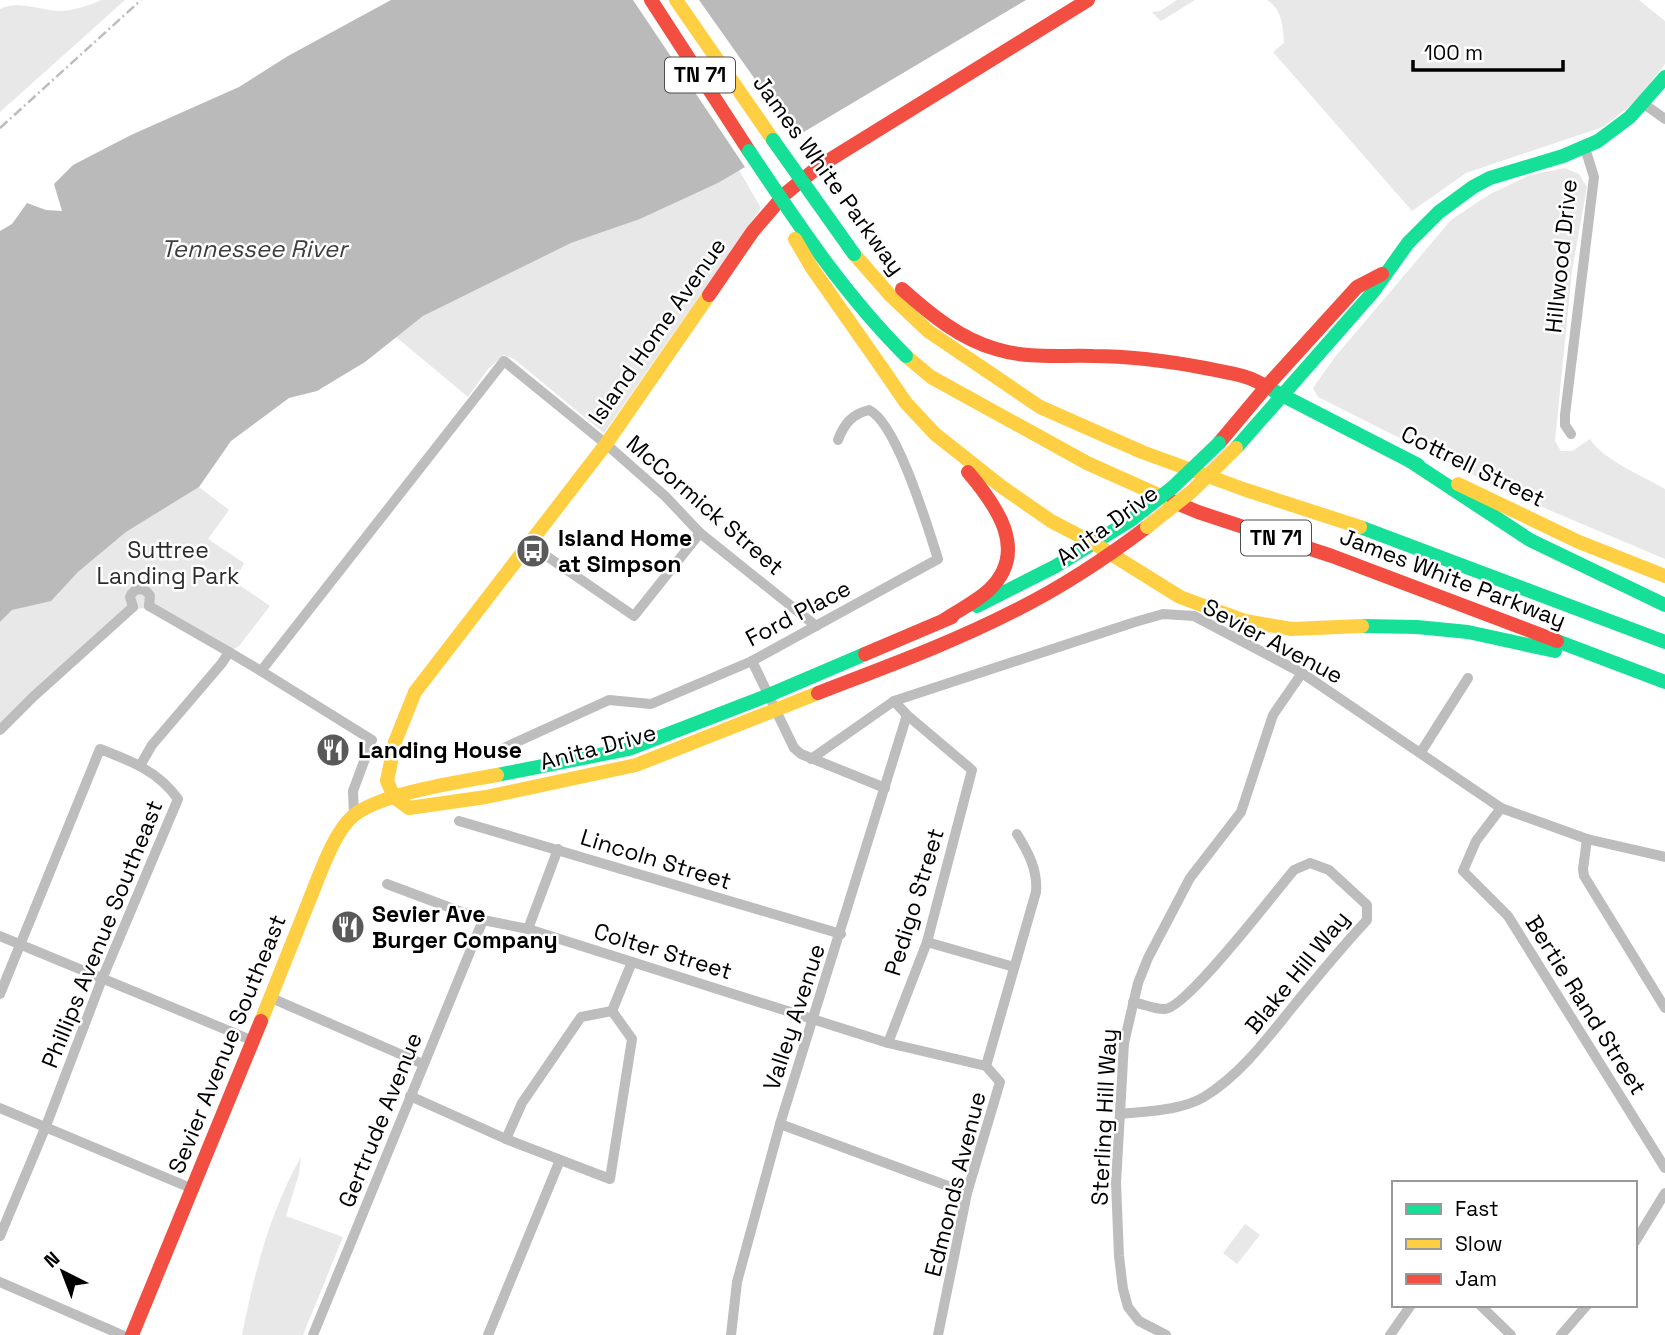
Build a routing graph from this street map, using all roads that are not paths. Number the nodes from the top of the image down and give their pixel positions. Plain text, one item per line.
1 (652, 0) edge
2 (676, 0) edge
3 (1088, 0) edge
4 (1665, 77) edge
5 (1644, 104) junction
6 (1665, 120) edge
7 (1585, 148) junction
8 (749, 151) junction
9 (854, 254) junction
10 (1382, 274) junction
11 (1266, 387) junction
12 (1282, 396) junction
13 (935, 434) junction
14 (1571, 434) dead end
15 (838, 440) dead end
16 (606, 444) junction
17 (1410, 461) junction
18 (700, 533) junction
19 (529, 544) junction
20 (1095, 544) junction
21 (1110, 555) junction
22 (1665, 576) edge
23 (1665, 605) edge
24 (149, 606) junction
25 (133, 607) junction
26 (944, 620) junction
27 (816, 626) junction
28 (1665, 642) edge
29 (229, 652) junction
30 (752, 661) junction
31 (1621, 666) junction
32 (261, 671) junction
33 (1302, 673) junction
34 (1468, 678) dead end
35 (1665, 682) edge
36 (769, 695) junction
37 (894, 701) junction
38 (776, 710) junction
39 (907, 715) junction
40 (0, 730) edge
41 (1420, 752) junction
42 (475, 754) dead end
43 (811, 759) junction
44 (141, 764) junction
45 (885, 788) junction
46 (394, 797) junction
47 (1501, 808) junction
48 (354, 815) junction
49 (459, 821) dead end
50 (1017, 834) dead end
51 (1587, 839) junction
52 (558, 849) junction
53 (1665, 857) edge
54 (387, 884) dead end
55 (483, 920) junction
56 (528, 929) junction
57 (841, 934) junction
58 (0, 936) edge
59 (927, 942) junction
60 (20, 945) junction
61 (632, 962) junction
62 (1014, 967) junction
63 (102, 979) junction
64 (0, 994) edge
65 (269, 997) junction
66 (1133, 1002) junction
67 (1665, 1008) edge
68 (612, 1011) junction
69 (814, 1018) junction
70 (251, 1040) junction
71 (888, 1043) junction
72 (423, 1064) junction
73 (986, 1066) junction
74 (410, 1096) junction
75 (0, 1108) edge
76 (1120, 1114) junction
77 (780, 1124) junction
78 (46, 1126) junction
79 (506, 1139) junction
80 (560, 1160) junction
81 (1665, 1168) edge
82 (193, 1189) junction
83 (967, 1193) junction
84 (1665, 1193) edge
85 (0, 1236) edge
86 (1637, 1239) edge
87 (0, 1282) edge
88 (1410, 1307) edge
89 (1482, 1307) edge
90 (1585, 1307) edge
91 (122, 1335) edge
92 (132, 1335) edge
93 (313, 1335) edge
94 (488, 1335) edge
95 (731, 1335) edge
96 (938, 1335) edge
97 (1166, 1335) edge
98 (1390, 1335) edge
99 (1511, 1335) edge
100 (1561, 1335) edge

1 - 8 main road, James White Parkway / TN 71
2 - 9 main road, James White Parkway / TN 71, bridge
3 - 16 main road, Island Home Avenue
4 - 5 main road, Hillwood Drive
5 - 6 street
5 - 7 main road, Hillwood Drive
7 - 10 main road, Anita Drive
7 - 14 street, Hillwood Drive
8 - 13 main road, bridge
8 - 31 main road, James White Parkway / TN 71, bridge
9 - 11 main road, Cottrell Street
9 - 28 main road, James White Parkway / TN 71
10 - 11 main road, Anita Drive
10 - 12 main road, Anita Drive
11 - 12 main road, Cottrell Street
11 - 20 main road, Anita Drive, bridge
12 - 17 main road, Cottrell Street
12 - 21 main road, Anita Drive, bridge
13 - 20 main road
13 - 26 main road
15 - 27 street, Ford Place
16 - 18 street, McCormick Street
16 - 19 main road, Island Home Avenue
16 - 32 street, McCormick Street
17 - 22 main road, Cottrell Street
17 - 23 main road
18 - 19 street
18 - 27 street, McCormick Street
19 - 46 main road, Island Home Avenue
20 - 21 main road
20 - 26 main road, Anita Drive
21 - 31 main road
21 - 38 main road, Anita Drive
24 - 25 street
24 - 25 street
24 - 29 street
25 - 40 street
26 - 36 main road, Anita Drive
27 - 30 street, Ford Place
29 - 32 street
29 - 44 street, Phillips Avenue Southeast
30 - 36 street
30 - 42 street, Ford Place
31 - 35 main road, James White Parkway / TN 71
32 - 48 street
33 - 37 street, Sevier Avenue
33 - 41 street, Sevier Avenue
33 - 66 street, Sterling Hill Way
34 - 41 street
36 - 38 street
36 - 46 main road, Anita Drive
37 - 39 street
37 - 43 street, Sevier Avenue
38 - 43 street
38 - 46 main road, Anita Drive
39 - 45 street, Valley Avenue
39 - 59 street, Pedigo Street
41 - 47 street, Sevier Avenue
43 - 45 street
44 - 60 street
44 - 63 street, Phillips Avenue Southeast
45 - 57 street, Valley Avenue
46 - 48 main road, Sevier Avenue Southeast
47 - 51 street, Sevier Avenue
47 - 81 street, Bertie Rand Street
48 - 65 main road, Sevier Avenue Southeast
49 - 52 street, Lincoln Street
50 - 62 street, Edmonds Avenue
51 - 53 street, Sevier Avenue
51 - 67 street
52 - 56 street
52 - 57 street, Lincoln Street
54 - 55 street, Colter Street
55 - 56 street, Colter Street
55 - 72 street, Gertrude Avenue
56 - 61 street, Colter Street
57 - 69 street, Valley Avenue
58 - 60 street
59 - 62 street
59 - 71 street, Pedigo Street
60 - 63 street
60 - 64 street
61 - 68 street
61 - 69 street, Colter Street
62 - 73 street, Edmonds Avenue
63 - 70 street
63 - 78 street, Phillips Avenue Southeast
65 - 70 main road, Sevier Avenue Southeast
65 - 72 street
66 - 76 street, Sterling Hill Way
66 - 76 street, Blake Hill Way
68 - 79 street
68 - 80 street
69 - 71 street, Colter Street
69 - 77 street, Valley Avenue
70 - 82 main road, Sevier Avenue Southeast
71 - 73 street, Colter Street
72 - 74 street, Gertrude Avenue
73 - 83 street, Edmonds Avenue
74 - 79 street
74 - 93 street, Gertrude Avenue
75 - 78 street
76 - 97 street, Sterling Hill Way
77 - 83 street
77 - 95 street, Valley Avenue
78 - 82 street
78 - 85 street, Phillips Avenue Southeast
79 - 80 street
80 - 94 street
82 - 92 main road, Sevier Avenue Southeast
83 - 96 street, Edmonds Avenue
84 - 86 street
87 - 91 street
88 - 98 street
89 - 99 street
90 - 100 street

